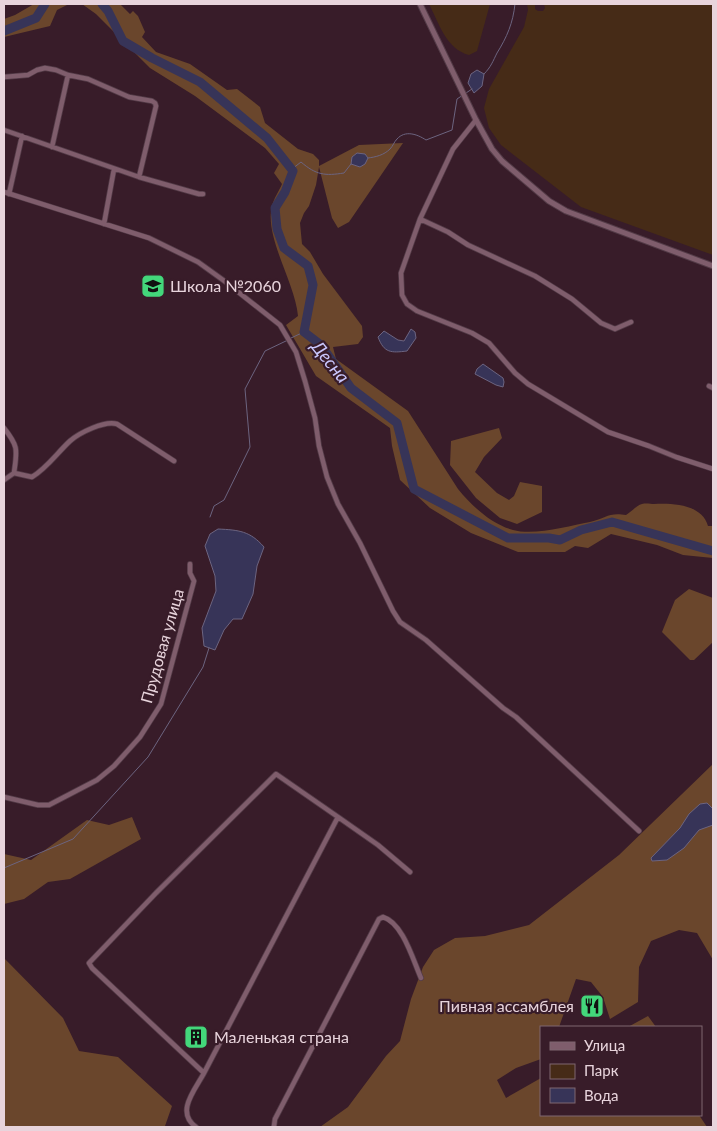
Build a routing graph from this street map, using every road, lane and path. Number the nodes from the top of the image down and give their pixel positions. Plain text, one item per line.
1 (420, 4) edge
2 (68, 75) junction
3 (4, 77) edge
4 (476, 120) junction
5 (4, 130) edge
6 (22, 136) junction
7 (52, 147) junction
8 (114, 169) junction
9 (139, 177) junction
10 (6, 193) edge
11 (203, 194) dead end
12 (420, 219) junction
13 (104, 224) junction
14 (713, 266) edge
15 (631, 322) dead end
16 (4, 428) edge
17 (174, 461) dead end
18 (713, 468) edge
19 (14, 473) junction
20 (4, 480) edge
21 (190, 564) dead end
22 (4, 797) edge
23 (338, 817) junction
24 (639, 830) dead end
25 (410, 872) dead end
26 (422, 978) dead end
27 (204, 1073) junction
28 (274, 1126) edge
29 (196, 1127) edge

1 - 4 street
2 - 3 street
2 - 7 street
2 - 9 street
4 - 12 street
4 - 14 street
5 - 6 street
6 - 7 street
6 - 10 street
7 - 8 street
8 - 9 street
8 - 13 street
9 - 11 street
10 - 13 street
12 - 15 street
12 - 18 street
13 - 24 street
16 - 19 street
17 - 19 street
19 - 20 street
21 - 22 street, Прудовая улица
23 - 25 street
23 - 27 street
23 - 27 street
26 - 28 street
27 - 29 street

